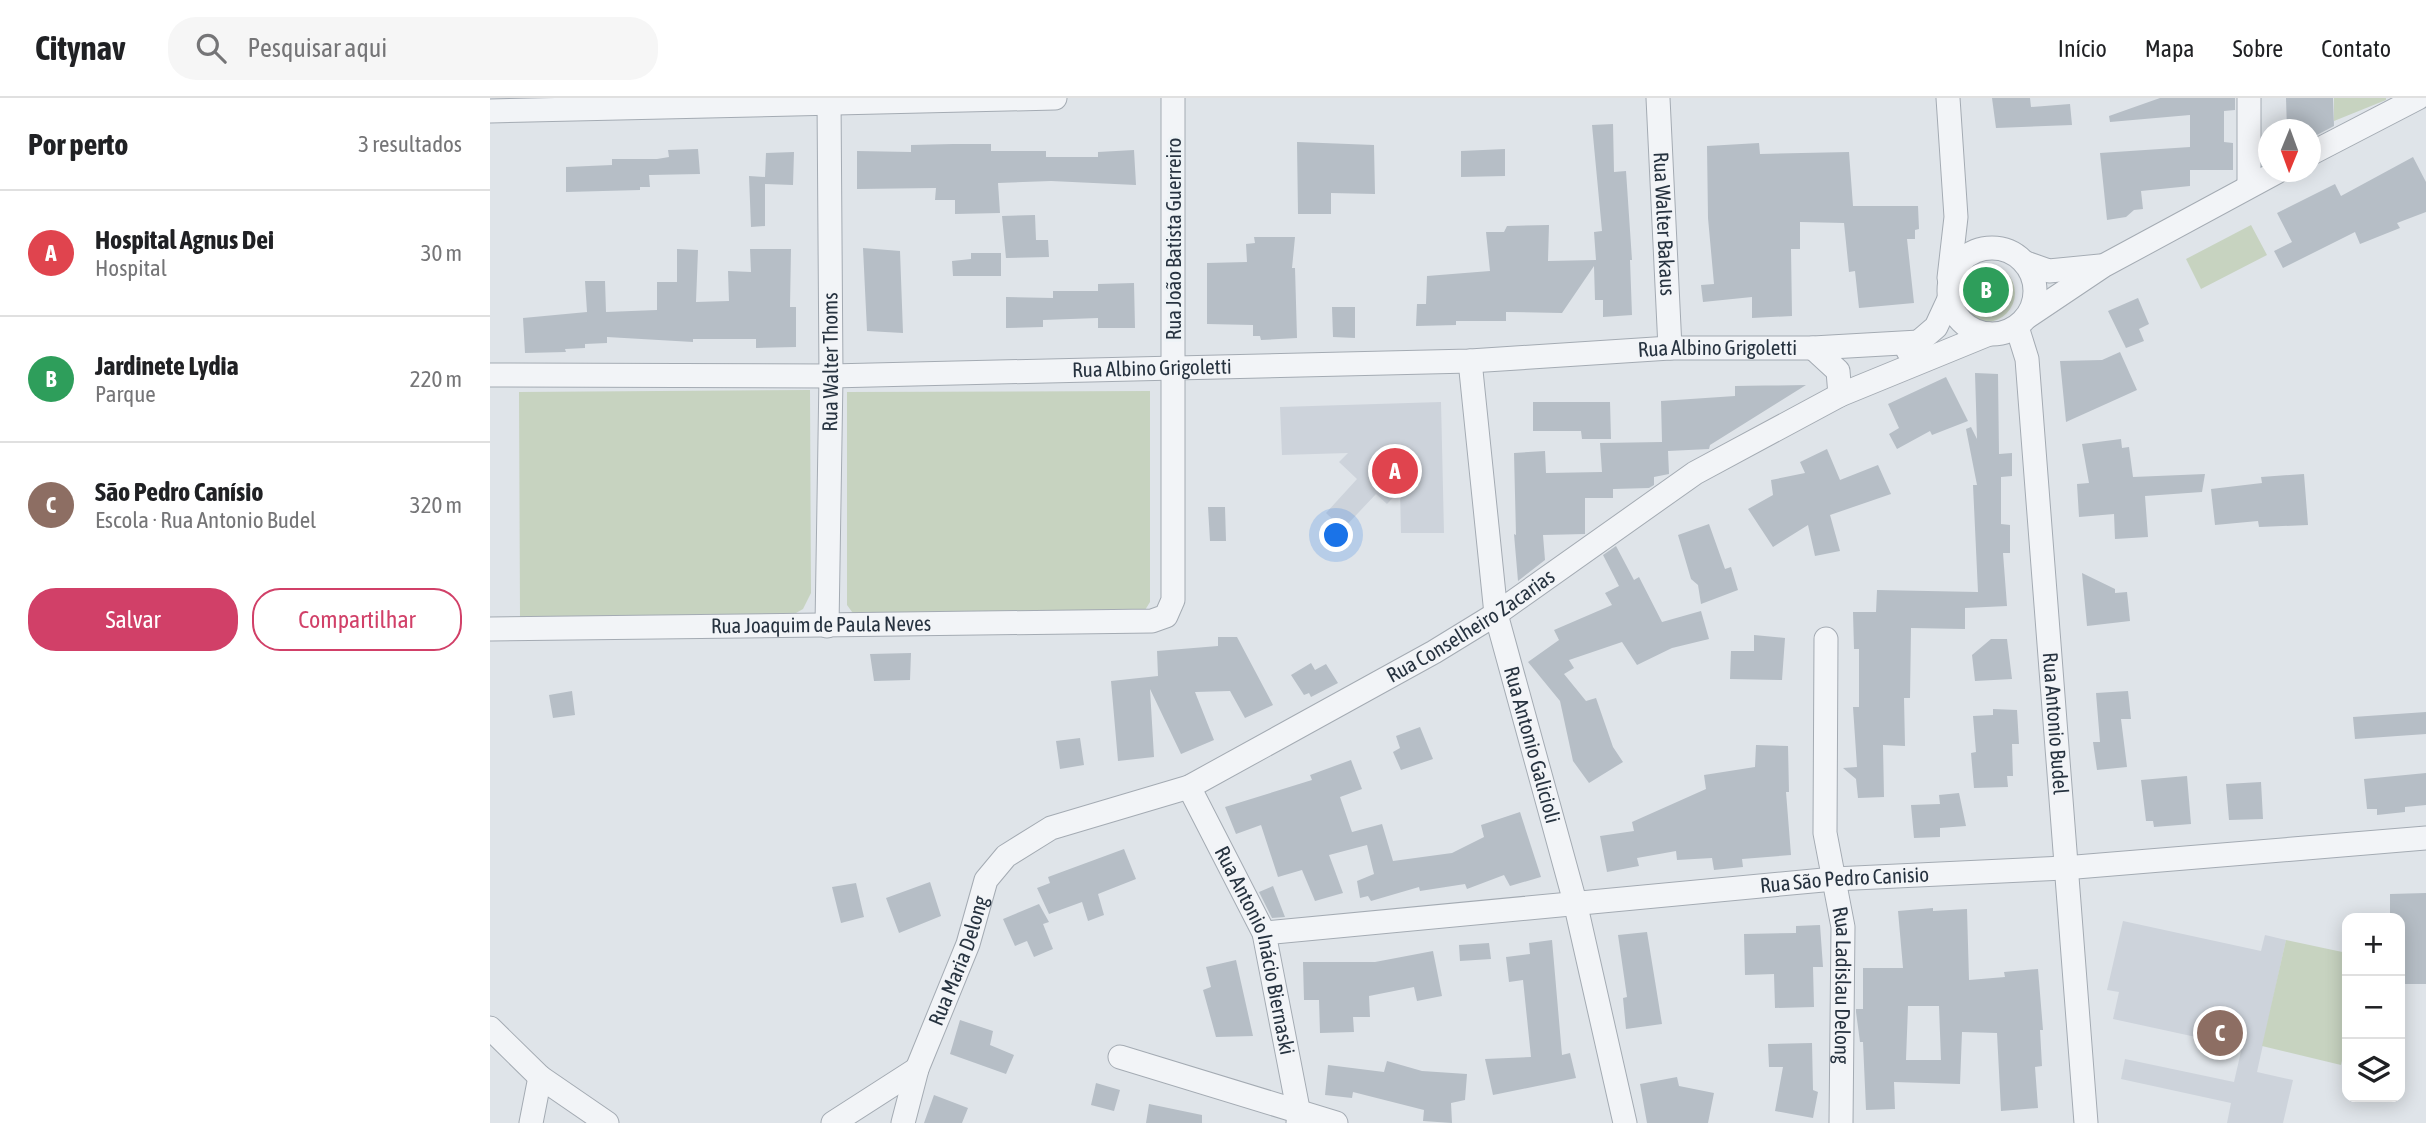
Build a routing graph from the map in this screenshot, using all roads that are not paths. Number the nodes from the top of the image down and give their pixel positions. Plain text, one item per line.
1 (1055, 98) edge
2 (1173, 98) edge
3 (1658, 98) edge
4 (1948, 98) edge
5 (2249, 98) edge
6 (2418, 98) edge
7 (829, 100) edge
8 (490, 111) edge
9 (2321, 149) edge
10 (2258, 182) edge
11 (2249, 186) junction
12 (1956, 217) junction
13 (1995, 248) junction
14 (2026, 263) junction
15 (2103, 266) junction
16 (1949, 292) junction
17 (2022, 322) junction
18 (1989, 334) junction
19 (1919, 342) junction
20 (1670, 348) junction
21 (1812, 348) junction
22 (1470, 361) junction
23 (1175, 368) junction
24 (490, 375) edge
25 (831, 376) junction
26 (1870, 382) junction
27 (1840, 395) junction
28 (1496, 614) junction
29 (1152, 621) joint
30 (827, 626) junction
31 (490, 628) edge
32 (1826, 639) dead end
33 (1189, 787) junction
34 (1051, 828) joint
35 (2426, 838) edge
36 (2064, 868) junction
37 (1834, 879) junction
38 (1575, 902) junction
39 (1264, 933) junction
40 (490, 1028) edge
41 (1120, 1057) dead end
42 (917, 1069) junction
43 (540, 1077) junction
44 (1298, 1118) edge
45 (531, 1123) edge
46 (607, 1123) edge
47 (834, 1123) edge
48 (903, 1123) edge
49 (1336, 1123) edge
50 (1625, 1123) edge
51 (1841, 1123) edge
52 (2086, 1123) edge

1 - 7 street
2 - 23 street, Rua João Batista Guerreiro
3 - 20 street, Rua Walter Bakaus
4 - 12 street
5 - 11 street
6 - 9 street
7 - 8 street
7 - 25 street, Rua Walter Thoms
10 - 11 street
11 - 15 street
12 - 13 street
12 - 16 street
13 - 14 street
13 - 16 street
14 - 15 street
14 - 17 street
15 - 17 street
16 - 18 street
16 - 19 street, Rua Conselheiro Zacarias
17 - 18 street
17 - 36 street, Rua Antonio Budel
18 - 26 street, Rua Conselheiro Zacarias
19 - 21 street, Rua Albino Grigoletti
19 - 26 street, Rua Conselheiro Zacarias
20 - 21 street, Rua Albino Grigoletti
20 - 22 street, Rua Albino Grigoletti
21 - 27 street, Rua Albino Grigoletti
22 - 23 street, Rua Albino Grigoletti
22 - 28 street, Rua Antonio Galicioli
23 - 25 street, Rua Albino Grigoletti
23 - 29 street, Rua João Batista Guerreiro
24 - 25 street, Rua Albino Grigoletti
25 - 30 street, Rua Walter Thoms
26 - 27 street, Rua Conselheiro Zacarias
27 - 28 street, Rua Conselheiro Zacarias
28 - 33 street, Rua Conselheiro Zacarias
28 - 38 street, Rua Antonio Galicioli
29 - 30 street, Rua Joaquim de Paula Neves
30 - 31 street, Rua Joaquim de Paula Neves
32 - 37 street, Rua Ladislau Delong
33 - 34 street, Rua Conselheiro Zacarias
33 - 39 street, Rua Antonio Inácio Biernaski
34 - 42 street, Rua Maria Delong
35 - 36 street, Rua São Pedro Canisio
36 - 37 street, Rua São Pedro Canisio
36 - 52 street, Rua Antonio Budel
37 - 38 street, Rua São Pedro Canisio
37 - 51 street, Rua Ladislau Delong
38 - 39 street, Rua São Pedro Canisio
38 - 50 street, Rua Antonio Galicioli
39 - 44 street, Rua Antonio Inácio Biernaski
40 - 43 street
41 - 44 street
42 - 47 street
42 - 48 street, Rua Maria Delong
43 - 45 street
43 - 46 street
44 - 49 street

